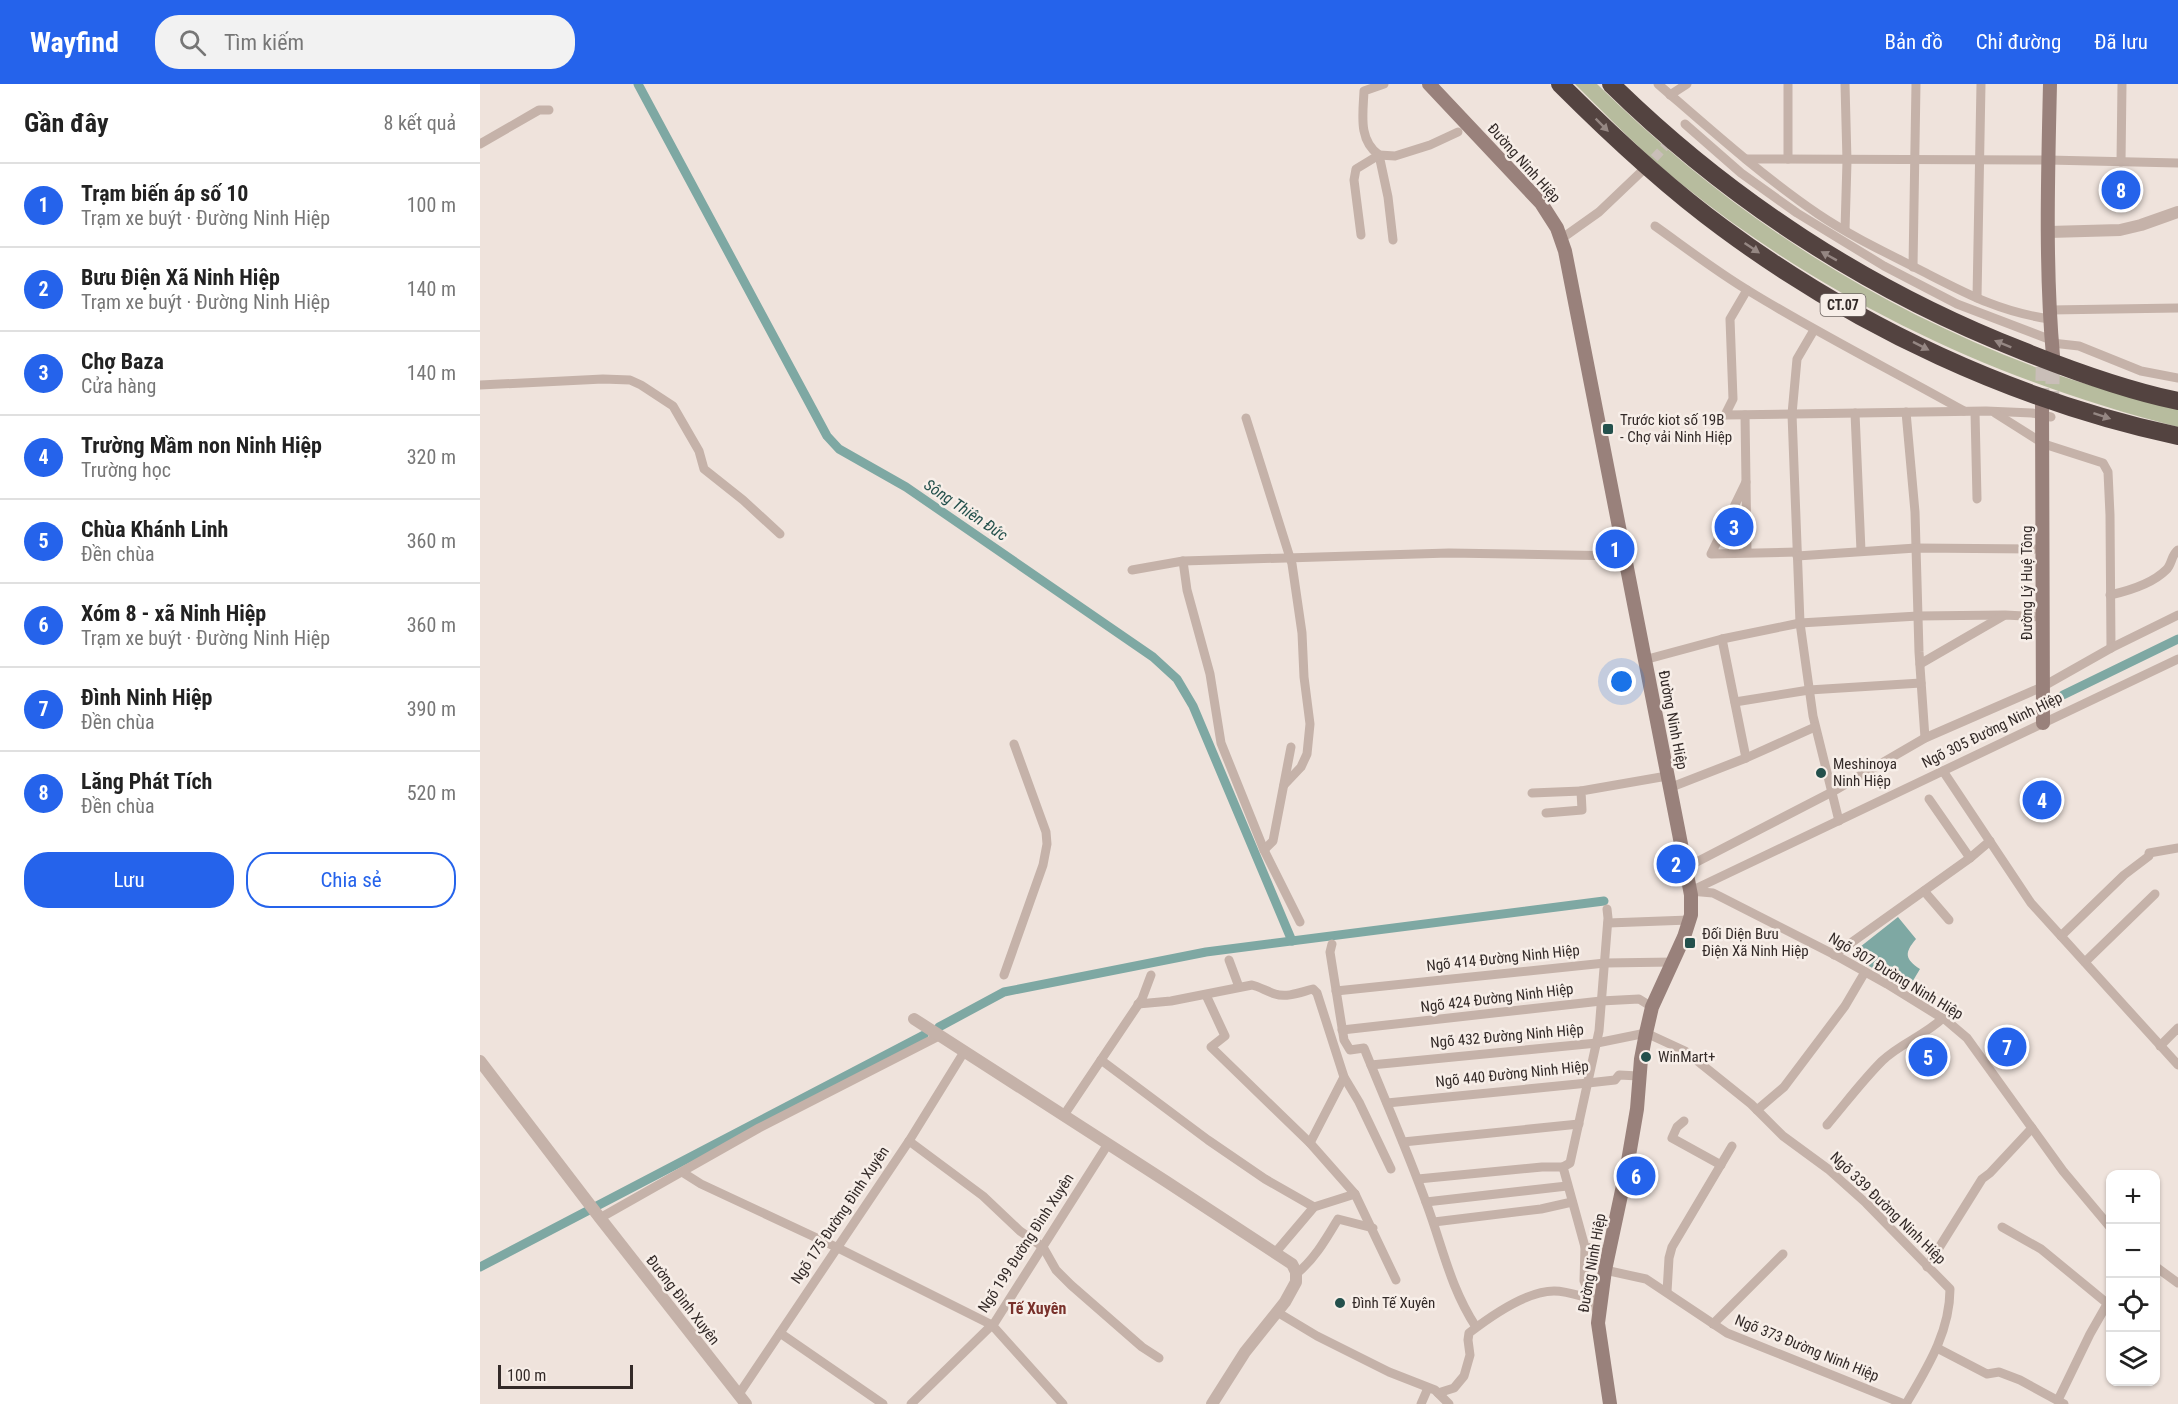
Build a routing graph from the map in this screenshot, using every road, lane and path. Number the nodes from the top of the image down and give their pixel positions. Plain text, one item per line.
1 (1384, 84) edge
2 (1430, 84) edge
3 (1560, 84) edge
4 (1611, 84) edge
5 (1658, 84) edge
6 (1687, 84) edge
7 (1788, 84) edge
8 (1845, 84) edge
9 (1916, 84) edge
10 (1981, 84) edge
11 (2050, 84) edge
12 (2122, 84) edge
13 (1670, 95) junction
14 (549, 110) dead end
15 (1694, 115) junction
16 (1685, 124) junction
17 (1458, 132) dead end
18 (1677, 133) tunnel mouth
19 (480, 144) edge
20 (1379, 155) junction
21 (1746, 159) junction
22 (1788, 159) junction
23 (2048, 160) junction
24 (1847, 161) junction
25 (1916, 161) junction
26 (1980, 161) junction
27 (2121, 162) junction
28 (2178, 163) edge
29 (1641, 172) tunnel mouth
30 (2178, 212) edge
31 (1655, 226) dead end
32 (1845, 230) junction
33 (2049, 232) junction
34 (1361, 235) dead end
35 (1561, 239) junction
36 (1393, 240) dead end
37 (1913, 267) junction
38 (1747, 290) junction
39 (1977, 298) junction
40 (2178, 308) edge
41 (2050, 314) junction
42 (1814, 330) junction
43 (2049, 348) junction
44 (2178, 378) edge
45 (480, 385) edge
46 (2178, 400) edge
47 (2047, 410) joint
48 (1906, 412) junction
49 (1964, 412) junction
50 (1975, 412) junction
51 (1994, 412) junction
52 (1855, 413) junction
53 (1792, 414) junction
54 (1745, 415) junction
55 (1245, 418) dead end
56 (2178, 436) edge
57 (2044, 444) junction
58 (1746, 482) junction
59 (1977, 499) dead end
60 (780, 534) dead end
61 (1916, 548) junction
62 (2044, 549) junction
63 (2178, 550) edge
64 (1861, 551) junction
65 (1747, 553) junction
66 (1797, 554) junction
67 (1624, 556) junction
68 (1289, 558) junction
69 (1183, 561) junction
70 (1132, 570) dead end
71 (2110, 595) junction
72 (2005, 615) junction
73 (2178, 615) edge
74 (1918, 616) junction
75 (2043, 617) junction
76 (1800, 623) junction
77 (1722, 639) junction
78 (2111, 648) junction
79 (2178, 659) edge
80 (1644, 660) junction
81 (1920, 664) junction
82 (1921, 683) junction
83 (2042, 687) junction
84 (1809, 690) junction
85 (1735, 702) junction
86 (2043, 723) junction
87 (1815, 728) junction
88 (1925, 738) junction
89 (1014, 744) dead end
90 (1291, 747) dead end
91 (1746, 758) junction
92 (1943, 771) junction
93 (1668, 782) junction
94 (1284, 785) junction
95 (1581, 791) junction
96 (1832, 792) junction
97 (1532, 793) dead end
98 (1929, 799) dead end
99 (1546, 813) dead end
100 (1839, 821) junction
101 (1990, 841) junction
102 (2178, 848) edge
103 (1264, 850) junction
104 (1970, 858) junction
105 (1685, 868) junction
106 (1690, 891) junction
107 (1924, 891) junction
108 (2155, 894) dead end
109 (1607, 909) dead end
110 (1689, 920) junction
111 (1949, 920) dead end
112 (1300, 922) dead end
113 (1608, 923) junction
114 (2061, 936) junction
115 (1332, 944) dead end
116 (1834, 955) junction
117 (1229, 960) dead end
118 (1674, 962) junction
119 (2085, 962) junction
120 (1605, 963) junction
121 (1865, 972) junction
122 (1004, 975) dead end
123 (1151, 975) dead end
124 (1239, 987) junction
125 (1336, 991) junction
126 (1206, 995) junction
127 (1601, 1001) junction
128 (1138, 1004) junction
129 (1652, 1007) junction
130 (1943, 1018) junction
131 (914, 1019) dead end
132 (2178, 1028) edge
133 (1342, 1030) junction
134 (1646, 1033) junction
135 (939, 1036) junction
136 (1597, 1043) junction
137 (2160, 1046) junction
138 (964, 1052) junction
139 (1101, 1060) junction
140 (480, 1061) edge
141 (1371, 1065) junction
142 (2178, 1065) edge
143 (1639, 1076) junction
144 (1344, 1077) junction
145 (1588, 1083) junction
146 (1387, 1102) junction
147 (1757, 1110) junction
148 (1064, 1115) junction
149 (1684, 1121) dead end
150 (1579, 1124) junction
151 (1827, 1125) dead end
152 (2031, 1128) junction
153 (909, 1141) junction
154 (1403, 1142) junction
155 (1310, 1143) junction
156 (1108, 1144) junction
157 (1732, 1146) dead end
158 (1721, 1165) junction
159 (1563, 1167) junction
160 (1391, 1169) dead end
161 (682, 1172) junction
162 (1418, 1179) junction
163 (1567, 1186) junction
164 (1355, 1194) junction
165 (1426, 1202) junction
166 (1572, 1202) junction
167 (1314, 1207) junction
168 (595, 1212) junction
169 (1434, 1222) junction
170 (2107, 1224) edge
171 (2002, 1227) dead end
172 (1373, 1228) junction
173 (836, 1247) junction
174 (1043, 1247) junction
175 (1585, 1247) junction
176 (1610, 1250) junction
177 (1275, 1253) junction
178 (1783, 1254) dead end
179 (1927, 1267) junction
180 (1605, 1270) junction
181 (2160, 1270) edge
182 (1296, 1274) junction
183 (1396, 1280) dead end
184 (2178, 1282) edge
185 (1667, 1292) junction
186 (1592, 1299) junction
187 (2106, 1300) edge
188 (2106, 1307) edge
189 (1277, 1312) junction
190 (1598, 1323) junction
191 (1713, 1324) junction
192 (992, 1325) junction
193 (1473, 1330) junction
194 (780, 1333) junction
195 (1937, 1348) junction
196 (1159, 1359) dead end
197 (1428, 1388) junction
198 (1438, 1393) junction
199 (743, 1399) edge
200 (1885, 1401) edge
201 (2061, 1402) edge
202 (883, 1404) edge
203 (911, 1404) edge
204 (1063, 1404) edge
205 (1212, 1404) edge
206 (1421, 1404) edge
207 (1449, 1404) edge
208 (1610, 1404) edge
209 (1905, 1404) edge

1 - 20 street
2 - 35 main road, Đường Ninh Hiệp
3 -> 56 highway, CT.07
46 -> 4 highway, CT.07
5 - 13 street
6 - 13 street
7 - 22 street
8 - 24 street
9 - 25 street
10 - 26 street
11 - 23 main road
12 - 27 street
13 - 15 street
14 - 19 street
15 - 16 street
15 - 21 street
16 - 18 street
16 - 43 street
17 - 20 street
20 - 34 street
20 - 36 street
21 - 22 street
21 - 32 street
22 - 24 street
23 - 26 street
23 - 27 street
23 - 33 main road
24 - 25 street
24 - 32 street
25 - 26 street
25 - 37 street
26 - 39 street
27 - 28 street
29 - 35 street
30 - 33 street
31 - 38 street
32 - 37 street
33 - 41 main road
35 - 67 main road, Đường Ninh Hiệp
37 - 39 street
38 - 42 street
38 - 54 street
39 - 41 street
40 - 41 street
41 - 43 main road
42 - 49 street
42 - 53 street
43 - 44 street
45 - 60 street
47 - 51 street
47 - 57 main road, Đường Lý Huệ Tông
48 - 49 street
48 - 52 street
48 - 61 street
49 - 50 street
50 - 51 street
50 - 59 street
51 - 57 street
52 - 53 street
52 - 64 street
53 - 54 street
53 - 66 street
54 - 58 street
55 - 68 street
57 - 62 main road, Đường Lý Huệ Tông
57 - 71 street
58 - 65 street
58 - 65 street
61 - 62 street
61 - 64 street
61 - 74 street
62 - 75 main road, Đường Lý Huệ Tông
63 - 71 street
64 - 66 street
65 - 66 street
66 - 76 street
67 - 68 street
67 - 80 main road, Đường Ninh Hiệp
68 - 69 street
68 - 94 street
69 - 70 street
69 - 103 street
71 - 78 street
72 - 74 street
72 - 75 street
72 - 81 street
73 - 78 street
74 - 76 street
74 - 81 street
75 - 83 main road, Đường Lý Huệ Tông
76 - 77 street
76 - 84 street
77 - 80 street
77 - 85 street
78 - 83 street
79 - 86 street, Ngõ 305 Đường Ninh Hiệp
80 - 93 main road, Đường Ninh Hiệp
81 - 82 street
82 - 84 street
82 - 88 street
83 - 86 main road, Đường Lý Huệ Tông
83 - 88 street
84 - 85 street
84 - 87 street
85 - 91 street
86 - 92 street, Ngõ 305 Đường Ninh Hiệp
87 - 91 street
87 - 96 street
88 - 96 street
89 - 122 street
90 - 94 street
91 - 93 street
92 - 100 street, Ngõ 305 Đường Ninh Hiệp
92 - 101 street
93 - 95 street
93 - 105 main road, Đường Ninh Hiệp
94 - 103 street
95 - 97 street
95 - 99 street
96 - 100 street
96 - 105 street
98 - 104 street
100 - 106 street, Ngõ 305 Đường Ninh Hiệp
101 - 104 street
101 - 114 street
102 - 114 street
103 - 112 street
104 - 107 street
105 - 106 main road, Đường Ninh Hiệp
106 - 110 main road, Đường Ninh Hiệp
106 - 116 street, Ngõ 307 Đường Ninh Hiệp
107 - 111 street
107 - 116 street
108 - 119 street
109 - 113 street
110 - 113 street
110 - 118 main road, Đường Ninh Hiệp
113 - 120 street
114 - 119 street
115 - 125 street
116 - 121 street, Ngõ 307 Đường Ninh Hiệp
117 - 124 street
118 - 120 street, Ngõ 414 Đường Ninh Hiệp
118 - 129 main road, Đường Ninh Hiệp
119 - 137 street
120 - 125 street, Ngõ 414 Đường Ninh Hiệp
120 - 127 street
121 - 130 street, Ngõ 307 Đường Ninh Hiệp
121 - 147 street
123 - 128 street
124 - 126 street
124 - 144 street
125 - 133 street
126 - 128 street
126 - 155 street
127 - 129 street, Ngõ 424 Đường Ninh Hiệp
127 - 133 street, Ngõ 424 Đường Ninh Hiệp
127 - 136 street
128 - 139 street
129 - 134 main road, Đường Ninh Hiệp
130 - 151 street
130 - 152 street, Ngõ 307 Đường Ninh Hiệp
131 - 135 street
132 - 137 street
133 - 141 street
134 - 136 street, Ngõ 432 Đường Ninh Hiệp
134 - 143 main road, Đường Ninh Hiệp
134 - 147 street, Ngõ 339 Đường Ninh Hiệp
135 - 138 street
135 - 161 street
136 - 141 street, Ngõ 432 Đường Ninh Hiệp
136 - 145 street
137 - 142 street
138 - 148 street
138 - 153 street, Ngõ 175 Đường Đình Xuyên
139 - 148 street
139 - 167 street
140 - 168 street, Đường Đình Xuyên
141 - 146 street
143 - 145 street, Ngõ 440 Đường Ninh Hiệp
143 - 176 main road, Đường Ninh Hiệp
144 - 155 street
144 - 160 street
145 - 146 street, Ngõ 440 Đường Ninh Hiệp
145 - 150 street
146 - 154 street
147 - 179 street, Ngõ 339 Đường Ninh Hiệp
148 - 156 street
149 - 158 street
150 - 154 street
150 - 159 street
152 - 170 street, Ngõ 307 Đường Ninh Hiệp
152 - 179 street
153 - 173 street, Ngõ 175 Đường Đình Xuyên
153 - 174 street
154 - 162 street
155 - 164 street
156 - 174 street, Ngõ 199 Đường Đình Xuyên
156 - 177 street
157 - 158 street
158 - 185 street
159 - 162 street
159 - 163 street
161 - 168 street
161 - 173 street
162 - 165 street
163 - 165 street
163 - 166 street
164 - 167 street
164 - 172 street
165 - 169 street
166 - 169 street
166 - 175 street
167 - 177 street
168 - 199 street, Đường Đình Xuyên
169 - 193 street
171 - 187 street
172 - 182 street
172 - 183 street
173 - 192 street
173 - 194 street, Ngõ 175 Đường Đình Xuyên
174 - 192 street, Ngõ 199 Đường Đình Xuyên
174 - 196 street
175 - 176 street
175 - 186 street
176 - 180 main road, Đường Ninh Hiệp
177 - 182 street
178 - 191 street
179 - 195 street, Ngõ 339 Đường Ninh Hiệp
180 - 185 street, Ngõ 373 Đường Ninh Hiệp
180 - 190 main road, Đường Ninh Hiệp
181 - 184 street
182 - 189 street
185 - 191 street, Ngõ 373 Đường Ninh Hiệp
186 - 190 street
186 - 193 street
188 - 201 street
189 - 197 street
189 - 205 street
190 - 208 main road, Đường Ninh Hiệp
191 - 200 street, Ngõ 373 Đường Ninh Hiệp
192 - 203 street, Ngõ 199 Đường Đình Xuyên
192 - 204 street
193 - 198 street
194 - 199 street, Ngõ 175 Đường Đình Xuyên
194 - 202 street
195 - 201 street
195 - 209 street, Ngõ 339 Đường Ninh Hiệp
197 - 198 street
197 - 206 street
198 - 207 street
200 - 209 street, Ngõ 373 Đường Ninh Hiệp

